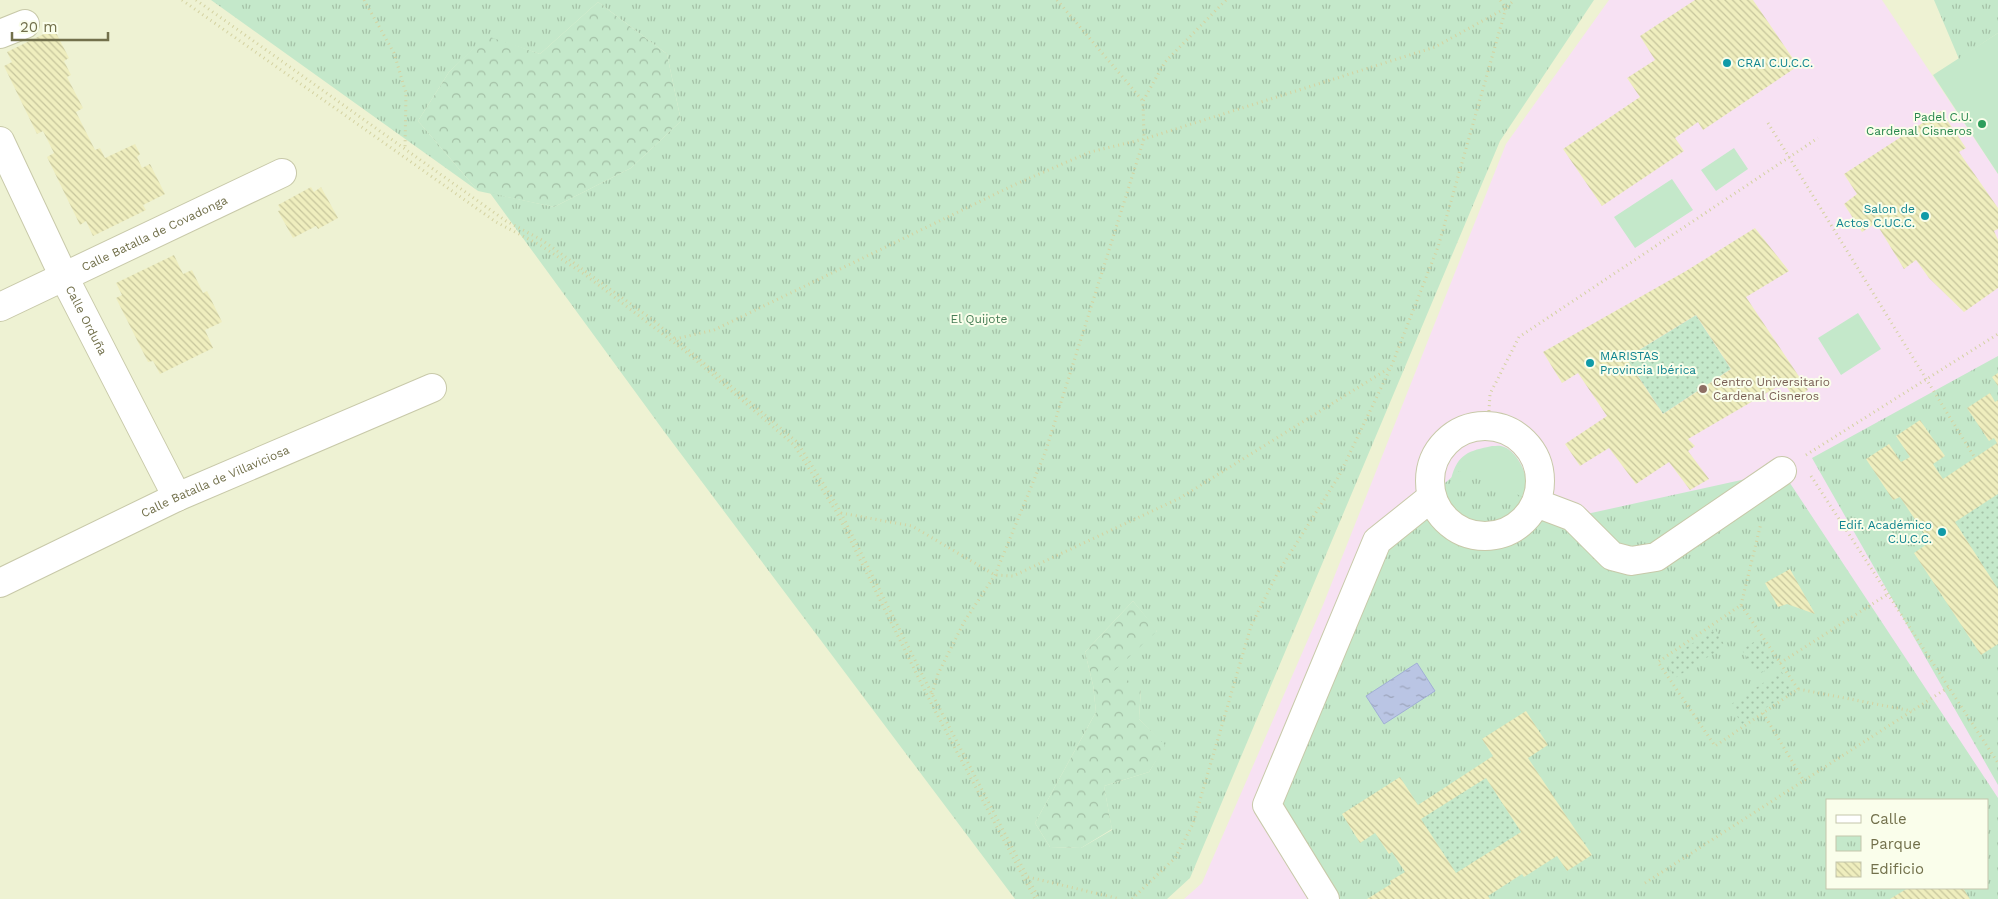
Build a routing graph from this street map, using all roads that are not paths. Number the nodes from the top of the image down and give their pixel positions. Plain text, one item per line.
1 (25, 24) dead end
2 (0, 34) edge
3 (0, 141) edge
4 (282, 173) dead end
5 (64, 276) junction
6 (0, 307) edge
7 (432, 388) dead end
8 (1784, 469) road end
9 (177, 497) junction
10 (1432, 497) junction
11 (1536, 503) junction
12 (0, 583) edge
13 (1325, 899) edge

1 - 2 street
3 - 5 street, Calle Orduña
4 - 5 street, Calle Batalla de Covadonga
5 - 6 street, Calle Batalla de Covadonga
5 - 9 street, Calle Orduña
7 - 9 street, Calle Batalla de Villaviciosa
8 - 11 street
9 - 12 street, Calle Batalla de Villaviciosa
10 - 11 street
10 - 11 street
10 - 13 street

